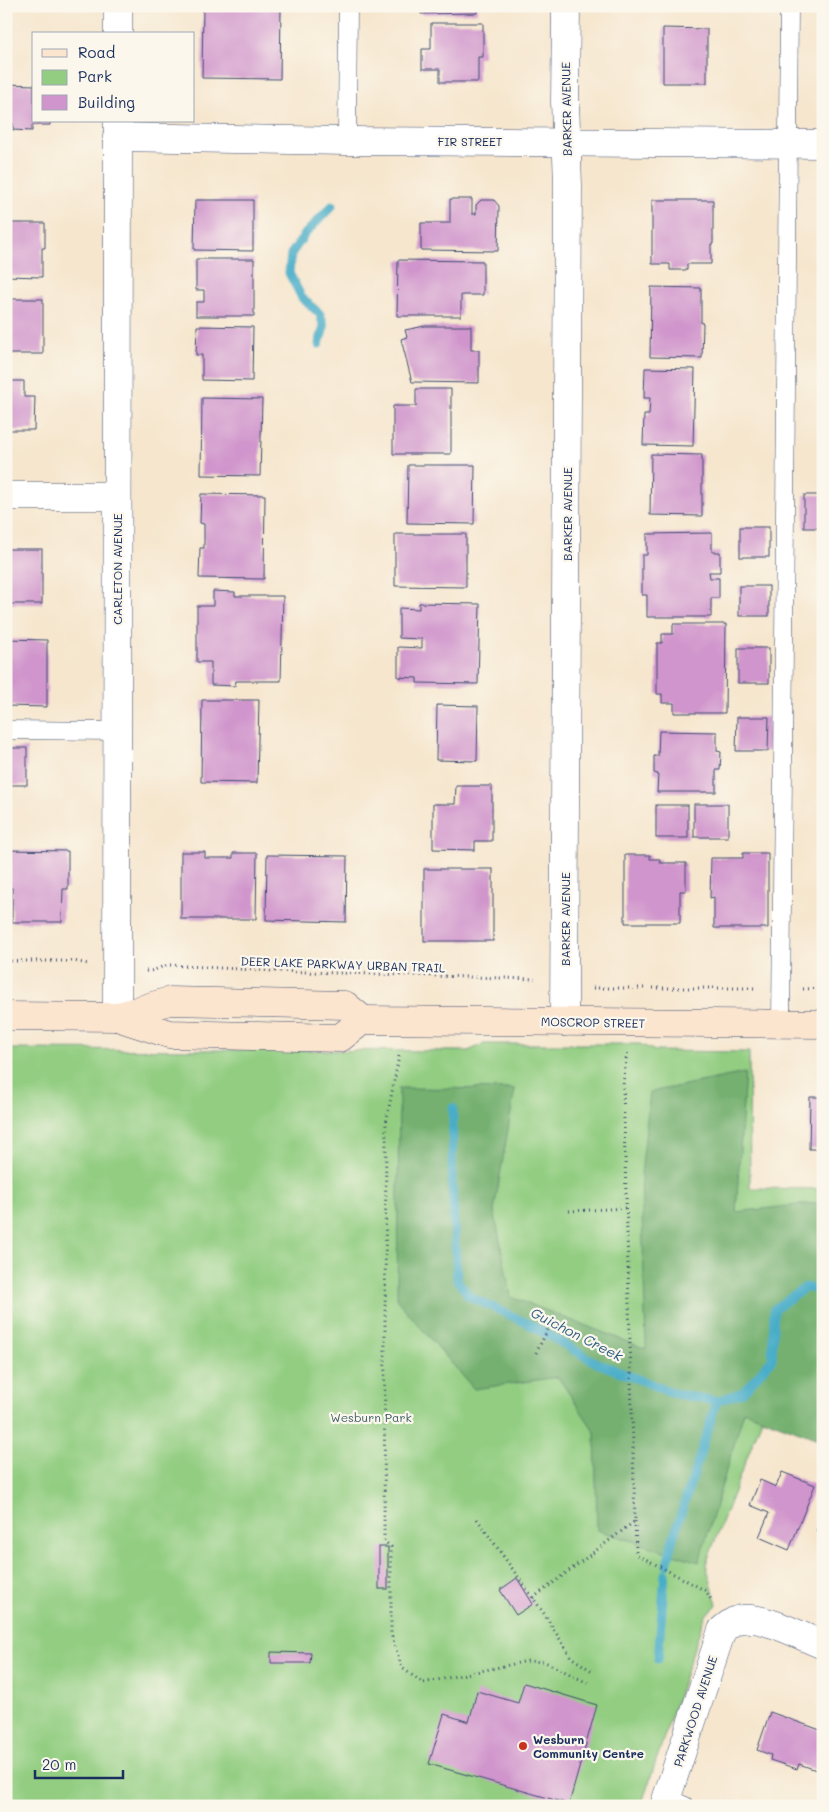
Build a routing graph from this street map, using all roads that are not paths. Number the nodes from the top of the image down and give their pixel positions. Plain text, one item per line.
1 (118, 6) edge
2 (348, 6) edge
3 (566, 6) edge
4 (789, 6) edge
5 (118, 32) edge
6 (118, 129) edge
7 (347, 141) junction
8 (566, 142) junction
9 (787, 144) junction
10 (823, 144) edge
11 (6, 496) edge
12 (117, 496) junction
13 (6, 730) edge
14 (117, 731) junction
15 (6, 1016) edge
16 (117, 1017) junction
17 (564, 1022) junction
18 (781, 1024) junction
19 (823, 1024) edge
20 (823, 1645) edge
21 (672, 1803) edge

1 - 5 street
2 - 7 lane
3 - 8 street, BARKER AVENUE
4 - 9 lane
6 - 7 street, FIR STREET
6 - 12 street, CARLETON AVENUE
7 - 8 street, FIR STREET
8 - 9 street, FIR STREET
8 - 17 street, BARKER AVENUE
9 - 10 street, FIR STREET
9 - 18 lane
11 - 12 street
12 - 14 street, CARLETON AVENUE
13 - 14 lane
14 - 16 street, CARLETON AVENUE
15 - 16 street, MOSCROP STREET
16 - 17 street, MOSCROP STREET
17 - 18 street, MOSCROP STREET
18 - 19 street, MOSCROP STREET
20 - 21 street, PARKWOOD AVENUE

